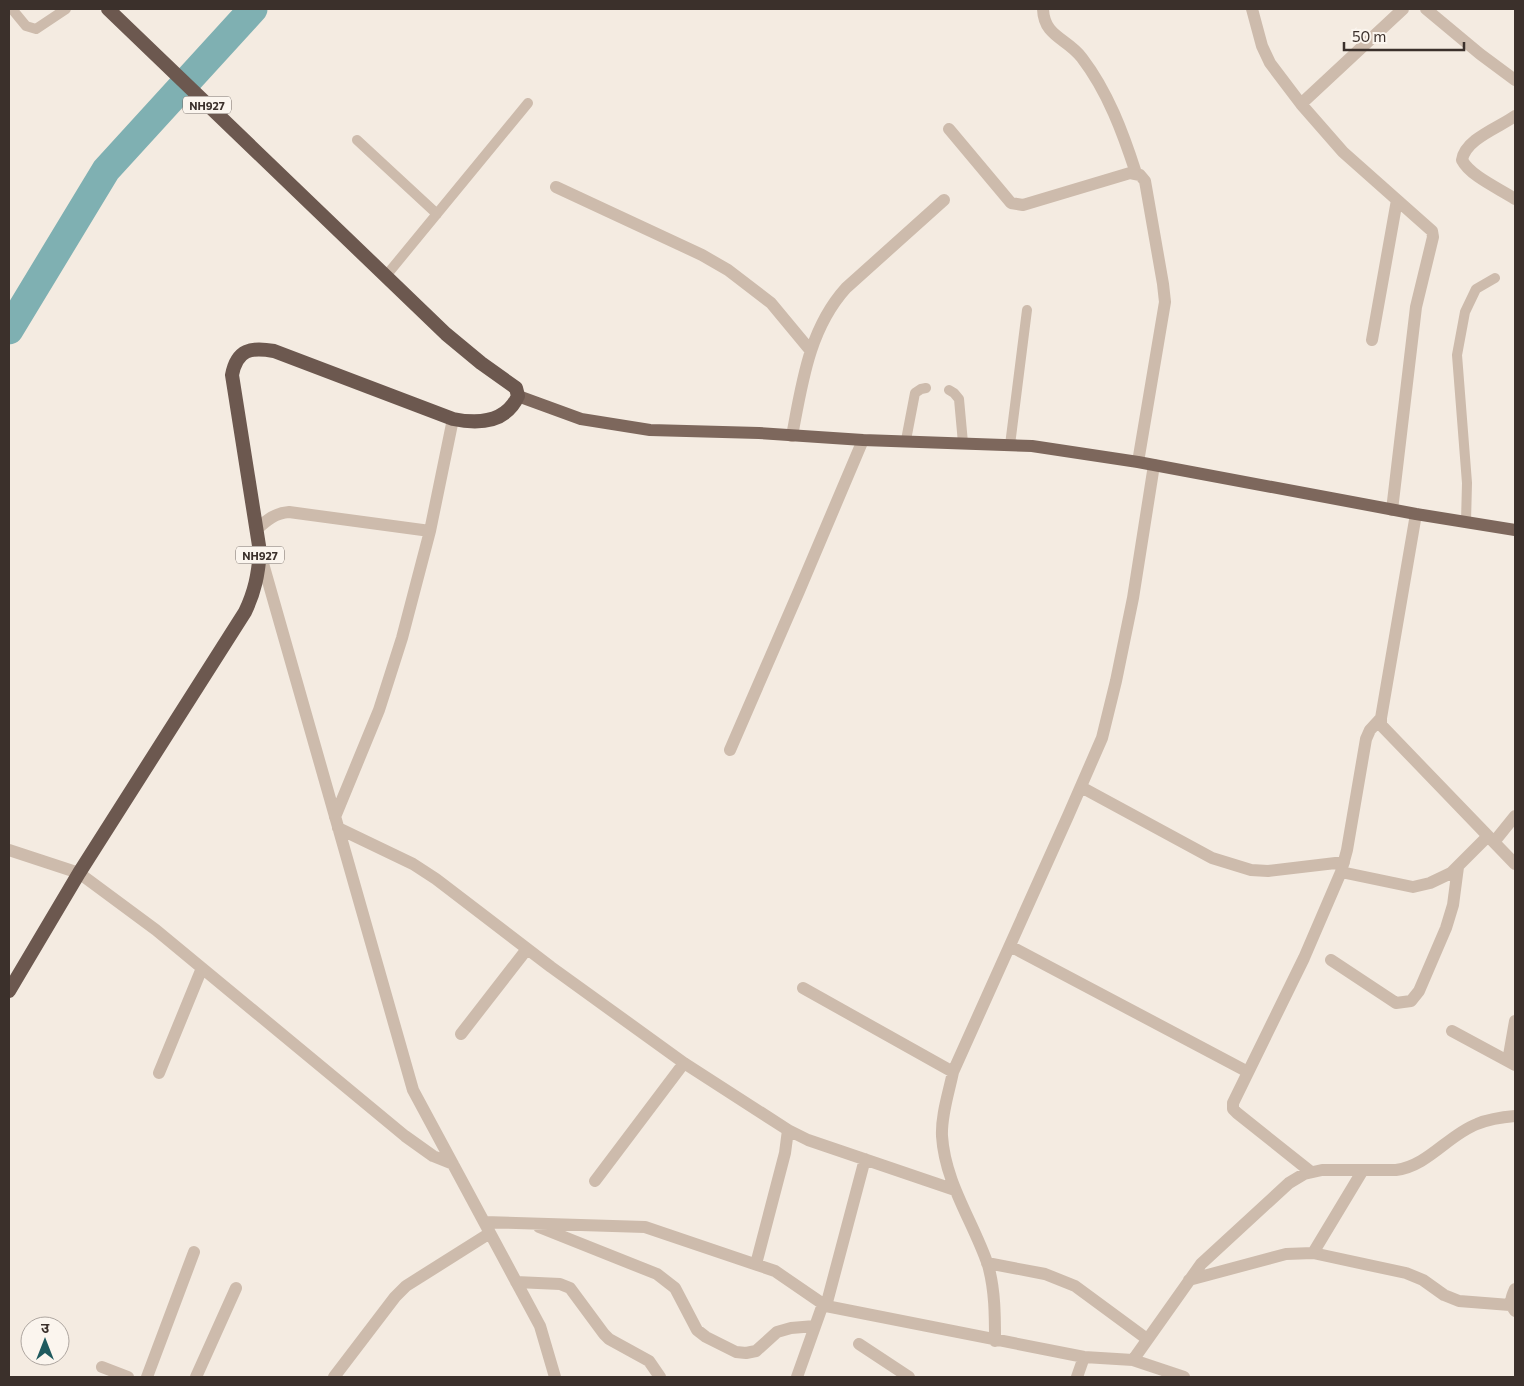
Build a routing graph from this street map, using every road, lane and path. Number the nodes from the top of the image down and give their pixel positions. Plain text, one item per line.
1 (12, 9) edge
2 (66, 9) edge
3 (108, 9) edge
4 (1043, 9) edge
5 (1252, 9) edge
6 (1403, 9) edge
7 (1426, 9) edge
8 (1515, 80) edge
9 (528, 103) dead end
10 (1301, 104) junction
11 (1515, 116) edge
12 (949, 130) dead end
13 (357, 140) dead end
14 (1136, 173) junction
15 (556, 188) dead end
16 (1515, 199) edge
17 (944, 200) dead end
18 (1397, 200) junction
19 (437, 214) junction
20 (385, 277) junction
21 (1495, 278) dead end
22 (1028, 310) dead end
23 (1372, 340) dead end
24 (810, 350) junction
25 (926, 388) dead end
26 (949, 390) dead end
27 (518, 396) junction
28 (453, 419) junction
29 (792, 436) junction
30 (863, 440) junction
31 (906, 440) junction
32 (963, 443) junction
33 (1010, 445) junction
34 (1138, 462) junction
35 (1154, 465) junction
36 (1392, 510) junction
37 (1416, 514) junction
38 (1466, 522) junction
39 (257, 529) junction
40 (1515, 530) edge
41 (430, 531) junction
42 (260, 552) junction
43 (1380, 718) junction
44 (730, 750) dead end
45 (1081, 787) junction
46 (1515, 816) edge
47 (336, 822) junction
48 (1491, 839) junction
49 (9, 850) edge
50 (1515, 864) edge
51 (1343, 867) junction
52 (1458, 867) junction
53 (80, 873) junction
54 (1010, 946) junction
55 (527, 949) junction
56 (1331, 960) dead end
57 (202, 968) junction
58 (803, 988) dead end
59 (9, 991) edge
60 (1515, 1021) edge
61 (1452, 1031) dead end
62 (461, 1034) dead end
63 (684, 1063) junction
64 (1512, 1063) edge
65 (953, 1072) junction
66 (1248, 1072) junction
67 (159, 1073) dead end
68 (1515, 1116) edge
69 (788, 1130) junction
70 (865, 1160) junction
71 (452, 1164) junction
72 (1363, 1170) junction
73 (1311, 1172) junction
74 (595, 1181) dead end
75 (955, 1190) junction
76 (529, 1224) junction
77 (487, 1227) junction
78 (194, 1252) dead end
79 (1313, 1253) junction
80 (987, 1263) junction
81 (756, 1264) junction
82 (1189, 1280) junction
83 (516, 1282) junction
84 (236, 1288) dead end
85 (1515, 1289) edge
86 (825, 1305) junction
87 (1513, 1308) edge
88 (815, 1326) junction
89 (1147, 1339) junction
90 (995, 1341) junction
91 (859, 1344) dead end
92 (1084, 1357) junction
93 (1133, 1360) junction
94 (102, 1367) dead end
95 (128, 1377) edge
96 (147, 1377) edge
97 (196, 1377) edge
98 (334, 1377) edge
99 (555, 1377) edge
100 (660, 1377) edge
101 (797, 1377) edge
102 (909, 1377) edge
103 (1077, 1377) edge
104 (1184, 1377) edge

1 - 2 lane
3 - 20 highway, NH927
4 - 14 street
5 - 10 street
6 - 10 street
7 - 8 street
9 - 19 lane
10 - 18 street
11 - 16 street
12 - 14 street
13 - 19 lane
14 - 34 street
15 - 24 street
17 - 24 street
18 - 23 street
18 - 36 street
19 - 20 lane
20 - 27 highway, NH927
21 - 38 lane
22 - 33 lane
24 - 29 street
25 - 31 lane
26 - 32 lane
27 - 28 highway, NH927
27 - 29 main road
28 - 39 highway, NH927
28 - 41 street
29 - 30 main road
30 - 31 main road
30 - 44 street
31 - 32 main road
32 - 33 main road
33 - 34 main road
34 - 35 main road
35 - 36 main road
35 - 45 street
36 - 37 main road
37 - 38 main road
37 - 43 street
38 - 40 main road
39 - 41 street
39 - 42 highway, NH927
41 - 47 street
42 - 47 street
42 - 53 highway, NH927
43 - 48 street
43 - 51 street
45 - 51 street
45 - 54 street
46 - 48 street
47 - 55 street
47 - 71 street
48 - 50 street
48 - 52 street
49 - 53 street
51 - 52 street
51 - 66 street
52 - 56 street
53 - 57 street
53 - 59 highway, NH927
54 - 65 street
54 - 66 street
55 - 62 street
55 - 63 street
57 - 67 street
57 - 71 street
58 - 65 street
60 - 64 street
61 - 64 street
63 - 69 street
63 - 74 street
65 - 75 street
66 - 73 street
68 - 72 street
69 - 70 street
69 - 81 street
70 - 75 street
70 - 86 street
71 - 77 street
72 - 73 street
72 - 79 street
73 - 82 street
75 - 80 street
76 - 77 street
76 - 81 street
76 - 88 street
77 - 83 street
77 - 98 street
78 - 96 street
79 - 82 street
79 - 87 street
80 - 89 street
80 - 90 street
81 - 86 street
82 - 89 street
83 - 99 street
83 - 100 street
84 - 97 street
85 - 87 street
86 - 88 street
86 - 90 street
88 - 101 street
89 - 93 street
90 - 92 street
91 - 102 street
92 - 93 street
92 - 103 street
93 - 104 street
94 - 95 street

